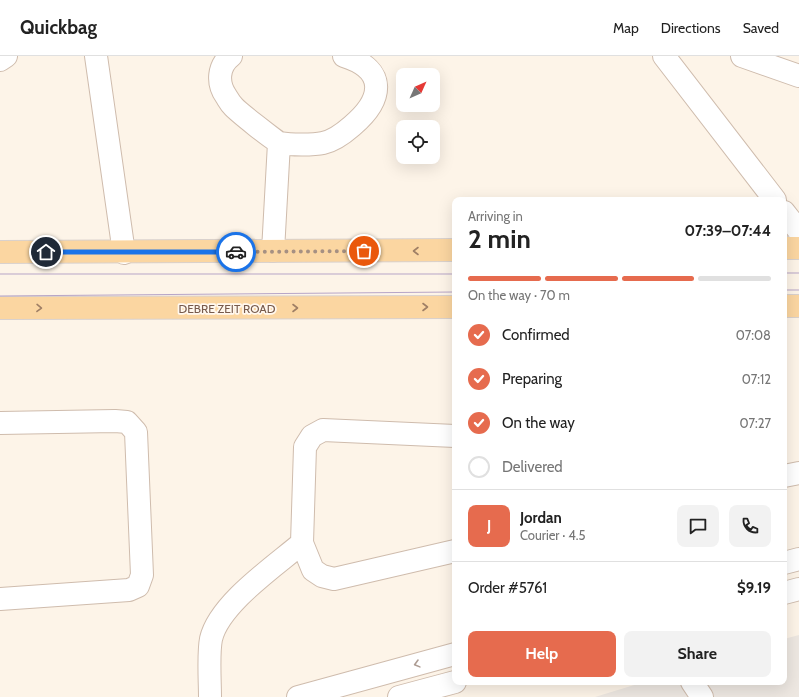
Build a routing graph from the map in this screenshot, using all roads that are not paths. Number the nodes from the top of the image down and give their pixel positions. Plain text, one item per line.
1 (6, 56) edge
2 (96, 56) edge
3 (231, 56) edge
4 (344, 56) edge
5 (664, 56) edge
6 (742, 56) edge
7 (0, 60) edge
8 (799, 76) edge
9 (279, 143) junction
10 (773, 197) edge
11 (787, 216) edge
12 (799, 231) edge
13 (787, 248) edge
14 (799, 248) edge
15 (452, 250) edge
16 (273, 251) junction
17 (0, 252) edge
18 (124, 252) junction
19 (787, 306) edge
20 (799, 306) edge
21 (452, 307) edge
22 (0, 308) edge
23 (0, 423) edge
24 (452, 436) edge
25 (799, 473) edge
26 (787, 475) edge
27 (302, 543) junction
28 (452, 552) edge
29 (799, 559) edge
30 (787, 562) edge
31 (799, 589) edge
32 (787, 592) edge
33 (0, 599) edge
34 (452, 655) edge
35 (452, 683) edge
36 (694, 685) edge
37 (210, 697) edge
38 (298, 697) edge
39 (399, 697) edge
40 (702, 697) edge

1 - 7 street
2 - 18 street
3 - 9 street
4 - 9 street
5 - 10 street
6 - 8 street
9 - 16 street
11 - 12 street
13 - 14 main road
15 -> 16 main road
16 - 18 main road
17 - 18 main road
19 - 20 main road
22 -> 21 main road, DEBRE ZEIT ROAD
23 - 33 street
24 - 27 street
25 - 26 street
27 - 28 street
27 - 37 street
29 - 30 street
31 - 32 street
34 -> 38 street
35 - 39 street
36 - 40 street

